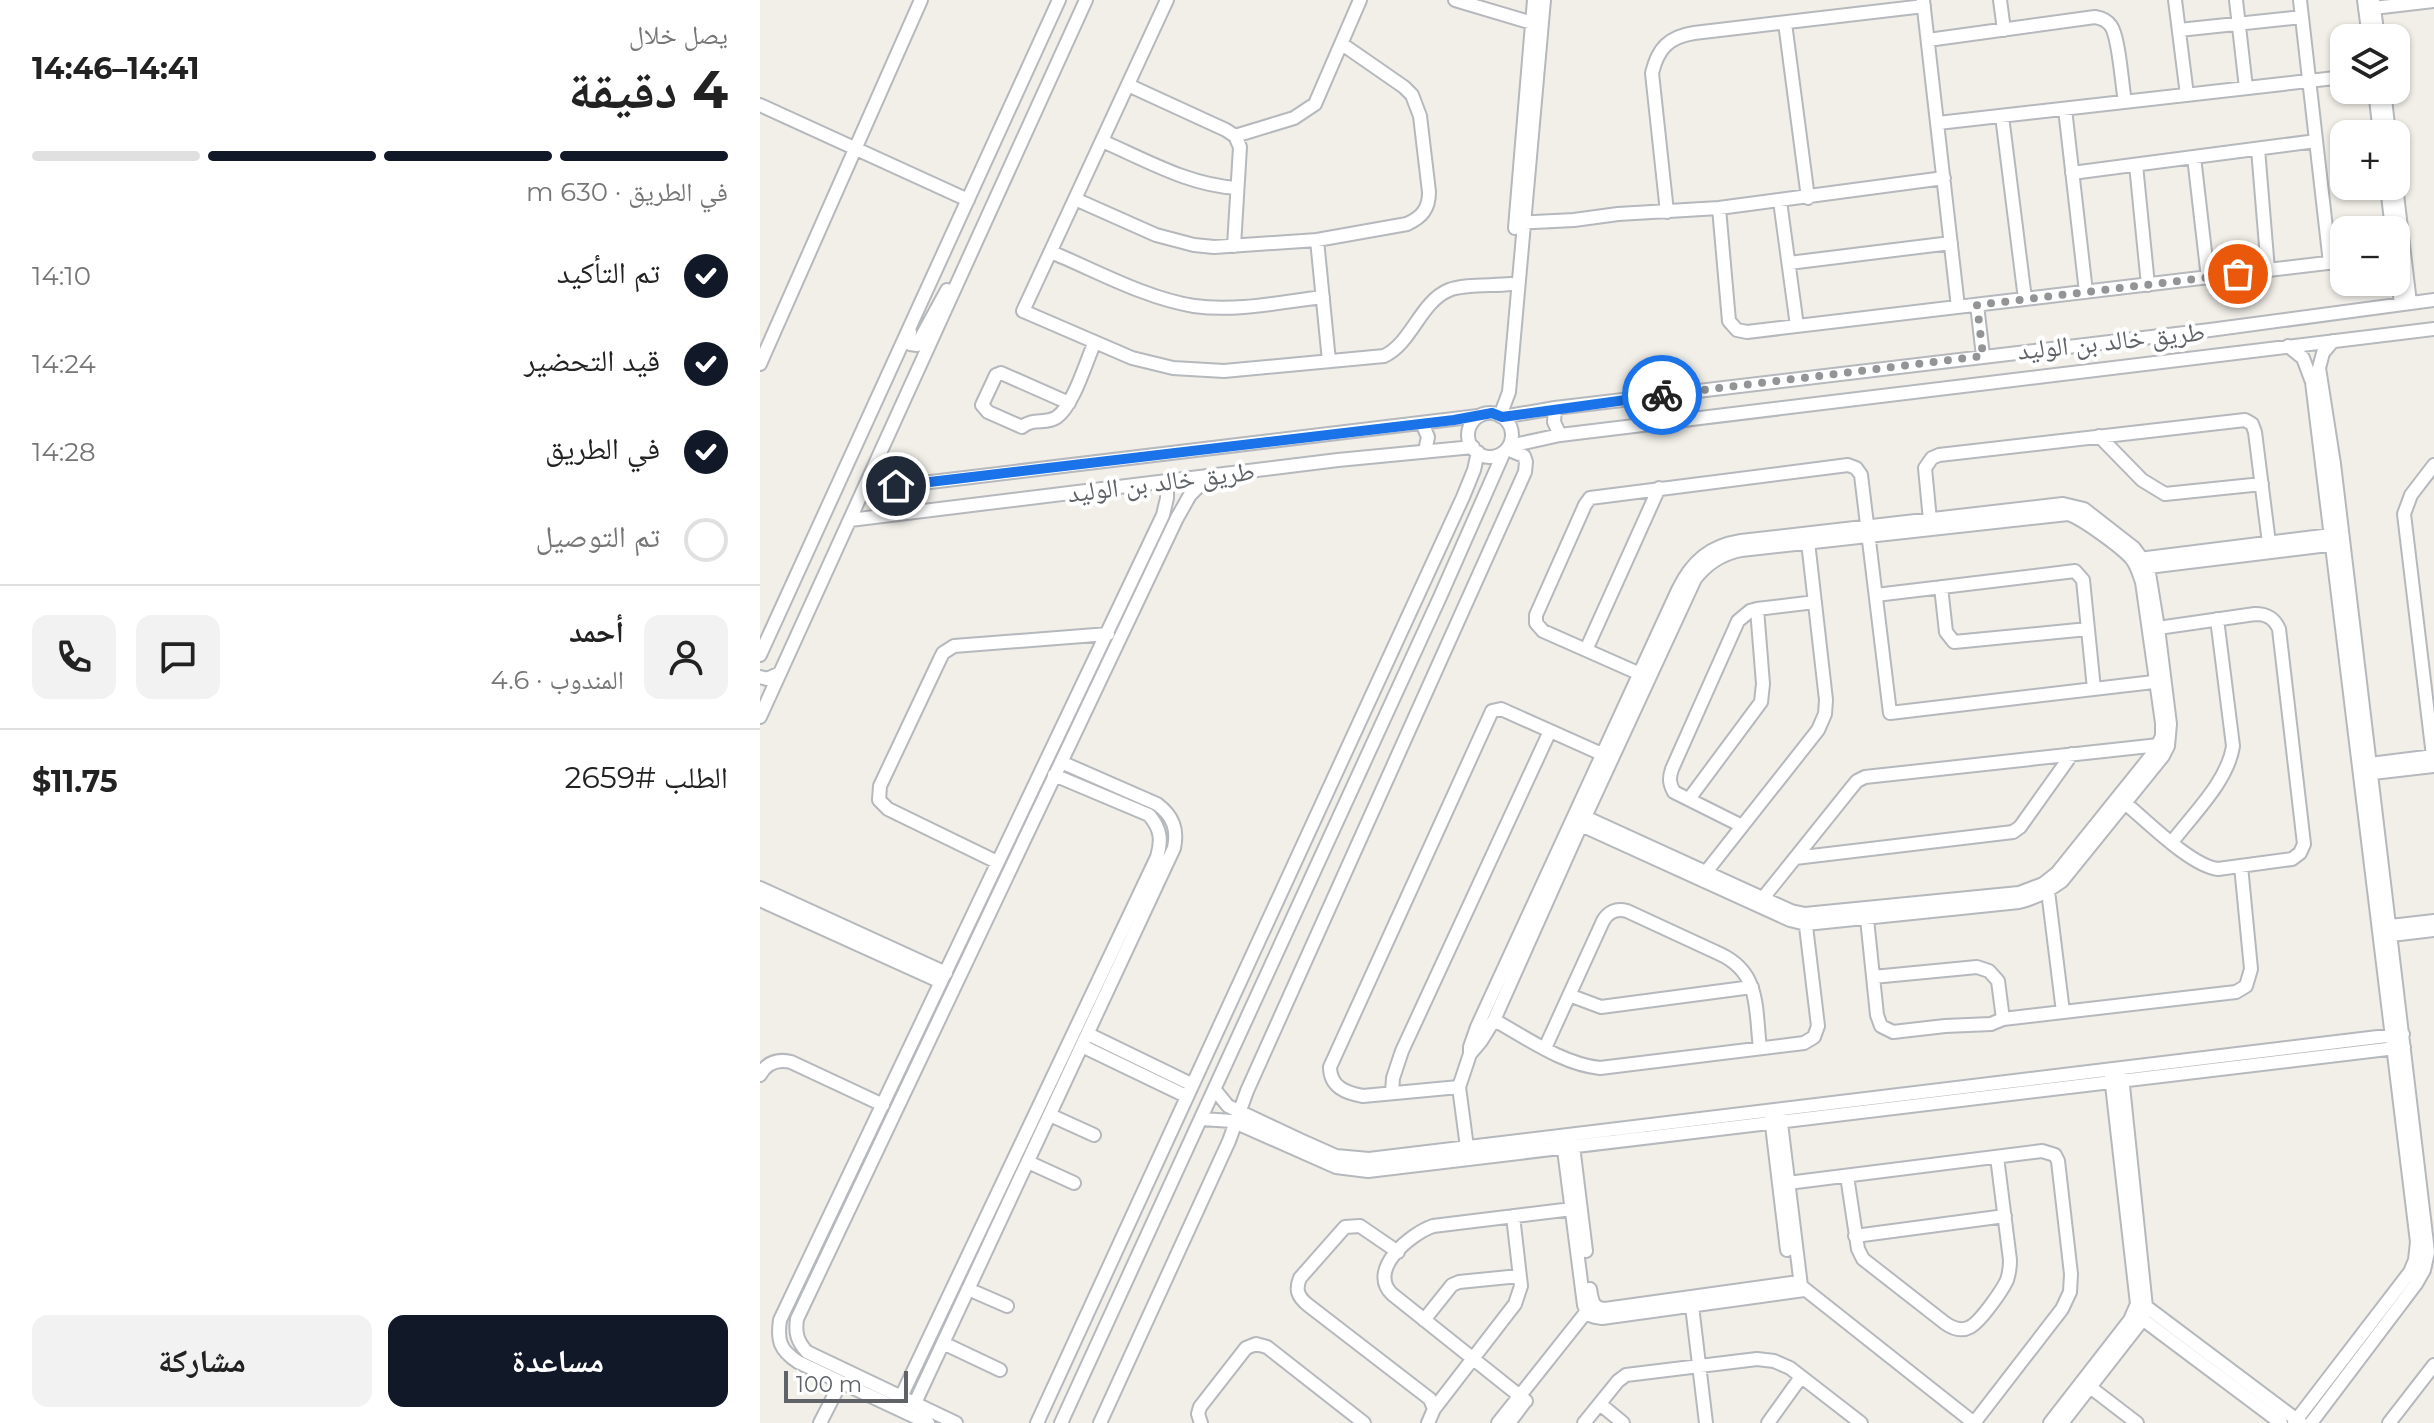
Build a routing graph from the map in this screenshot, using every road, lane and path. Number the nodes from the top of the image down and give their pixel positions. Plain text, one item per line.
1 (921, 0) edge
2 (1059, 0) edge
3 (1086, 0) edge
4 (1167, 0) edge
5 (1360, 0) edge
6 (1455, 0) edge
7 (1534, 0) edge
8 (1544, 0) edge
9 (2000, 0) edge
10 (2175, 0) edge
11 (2236, 0) edge
12 (2300, 0) edge
13 (2434, 1) edge
14 (1923, 3) edge
15 (2369, 4) edge
16 (2302, 17) junction
17 (1785, 23) junction
18 (1537, 24) junction
19 (2239, 24) junction
20 (2374, 24) edge
21 (2004, 30) junction
22 (2179, 30) junction
23 (1928, 40) junction
24 (1342, 44) junction
25 (2330, 79) edge
26 (2309, 81) junction
27 (1128, 85) junction
28 (2246, 88) junction
29 (2187, 95) junction
30 (2125, 102) junction
31 (760, 105) edge
32 (2065, 109) junction
33 (2002, 116) junction
34 (1938, 123) junction
35 (1235, 136) junction
36 (1102, 141) junction
37 (2316, 141) junction
38 (855, 149) junction
39 (2258, 149) junction
40 (2194, 157) junction
41 (2136, 165) junction
42 (2072, 173) junction
43 (1944, 178) junction
44 (1237, 188) junction
45 (1808, 198) junction
46 (1075, 199) junction
47 (968, 200) junction
48 (2397, 200) edge
49 (1780, 201) junction
50 (1719, 208) junction
51 (1667, 212) junction
52 (1520, 223) junction
53 (1317, 240) junction
54 (1951, 243) junction
55 (1234, 246) junction
56 (1051, 252) junction
57 (1789, 263) junction
58 (2330, 263) joint
59 (2268, 270) junction
60 (960, 275) junction
61 (2208, 278) junction
62 (1511, 284) junction
63 (2148, 285) junction
64 (2086, 292) junction
65 (924, 296) junction
66 (2404, 296) edge
67 (1323, 297) junction
68 (2025, 299) junction
69 (2434, 300) edge
70 (2406, 304) junction
71 (1977, 305) junction
72 (1958, 307) junction
73 (1797, 326) junction
74 (760, 327) edge
75 (2434, 329) edge
76 (773, 333) junction
77 (2333, 341) junction
78 (2097, 342) junction
79 (1094, 344) junction
80 (2288, 346) junction
81 (1983, 356) junction
82 (1329, 361) junction
83 (760, 364) edge
84 (2101, 369) junction
85 (889, 372) junction
86 (1069, 403) junction
87 (1555, 408) junction
88 (1498, 415) junction
89 (1478, 416) junction
90 (895, 417) junction
91 (1422, 423) junction
92 (1560, 435) junction
93 (2099, 436) junction
94 (1507, 449) junction
95 (1475, 450) junction
96 (1425, 451) junction
97 (2434, 465) edge
98 (1209, 476) junction
99 (1167, 481) junction
100 (2262, 484) junction
101 (896, 486) junction
102 (1659, 488) junction
103 (864, 490) junction
104 (896, 514) junction
105 (850, 520) junction
106 (1930, 520) junction
107 (1910, 527) junction
108 (1869, 531) junction
109 (2337, 539) junction
110 (1808, 542) junction
111 (2269, 543) junction
112 (1153, 552) junction
113 (2140, 564) junction
114 (1941, 587) junction
115 (1876, 595) junction
116 (1815, 602) junction
117 (1757, 609) junction
118 (2217, 619) junction
119 (2158, 628) junction
120 (2088, 629) junction
121 (1108, 634) junction
122 (1586, 650) junction
123 (760, 655) edge
124 (780, 673) junction
125 (1645, 676) junction
126 (760, 677) edge
127 (2161, 681) junction
128 (2094, 689) junction
129 (2430, 695) edge
130 (762, 708) edge
131 (1550, 731) junction
132 (2159, 745) junction
133 (2072, 754) junction
134 (1604, 755) junction
135 (2434, 759) edge
136 (1061, 762) junction
137 (2365, 769) junction
138 (1054, 775) junction
139 (1689, 799) junction
140 (2125, 803) junction
141 (1579, 819) junction
142 (1742, 826) junction
143 (2172, 842) junction
144 (2084, 848) junction
145 (1795, 858) junction
146 (997, 862) junction
147 (2241, 866) junction
148 (1706, 872) junction
149 (760, 888) edge
150 (2048, 891) junction
151 (1763, 898) junction
152 (760, 900) edge
153 (1806, 919) junction
154 (1867, 919) junction
155 (2434, 921) edge
156 (2434, 930) edge
157 (2385, 932) junction
158 (1123, 944) junction
159 (1873, 977) junction
160 (943, 978) junction
161 (1752, 987) junction
162 (1569, 995) junction
163 (2063, 1012) junction
164 (2003, 1019) junction
165 (1494, 1020) junction
166 (1085, 1040) junction
167 (2398, 1041) junction
168 (1545, 1048) junction
169 (1760, 1048) junction
170 (1470, 1054) junction
171 (760, 1075) edge
172 (2116, 1075) junction
173 (1459, 1087) junction
174 (1188, 1090) junction
175 (1215, 1090) junction
176 (1392, 1093) junction
177 (883, 1105) junction
178 (1050, 1115) junction
179 (1775, 1116) junction
180 (1236, 1117) junction
181 (1202, 1119) junction
182 (1034, 1132) junction
183 (1094, 1135) dead end
184 (1567, 1141) junction
185 (1467, 1152) junction
186 (1997, 1157) junction
187 (1028, 1162) junction
188 (1847, 1176) junction
189 (1074, 1183) dead end
190 (1785, 1188) junction
191 (1572, 1209) junction
192 (1513, 1216) junction
193 (2005, 1216) junction
194 (1855, 1236) junction
195 (1398, 1252) junction
196 (2424, 1265) edge
197 (1519, 1276) junction
198 (1798, 1287) junction
199 (968, 1289) junction
200 (1007, 1306) dead end
201 (1692, 1306) junction
202 (1592, 1310) junction
203 (2140, 1310) junction
204 (1424, 1320) junction
205 (2379, 1324) junction
206 (943, 1343) junction
207 (1473, 1359) junction
208 (2434, 1365) edge
209 (1699, 1366) junction
210 (1000, 1370) dead end
211 (1801, 1377) junction
212 (841, 1382) junction
213 (2090, 1387) junction
214 (901, 1397) junction
215 (1522, 1398) junction
216 (915, 1403) junction
217 (1600, 1404) junction
218 (1434, 1409) junction
219 (2297, 1422) edge
220 (820, 1423) edge
221 (928, 1423) edge
222 (956, 1423) edge
223 (1037, 1423) edge
224 (1061, 1423) edge
225 (1100, 1423) edge
226 (1201, 1423) edge
227 (1364, 1423) edge
228 (1428, 1423) edge
229 (1498, 1423) edge
230 (1509, 1423) edge
231 (1584, 1423) edge
232 (1623, 1423) edge
233 (1706, 1423) edge
234 (1768, 1423) edge
235 (1861, 1423) edge
236 (1961, 1423) edge
237 (1974, 1423) edge
238 (2050, 1423) edge
239 (2062, 1423) edge
240 (2137, 1423) edge
241 (2281, 1423) edge
242 (2311, 1423) edge
243 (2389, 1423) edge

1 - 38 street
2 - 47 street
3 - 60 street
4 - 27 street
5 - 24 street
6 - 18 street
7 - 18 street
8 - 18 street
9 - 21 street
10 - 22 street
11 - 19 street
12 - 16 street
13 - 15 street
14 - 17 street
14 - 23 street
15 - 20 street
16 - 19 street
16 - 26 street
17 - 45 street
17 - 51 street
18 - 52 street
19 - 22 street
19 - 28 street
21 - 23 street
21 - 30 street
22 - 29 street
23 - 34 street
24 - 35 street
24 - 53 street
25 - 26 street
26 - 28 street
26 - 37 street
27 - 35 street
27 - 36 street
28 - 29 street
29 - 30 street
30 - 32 street
31 - 38 street
32 - 33 street
32 - 42 street
33 - 34 street
33 - 68 street
34 - 43 street
35 - 44 street
36 - 44 street
36 - 46 street
37 - 39 street
37 - 58 street
38 - 47 street
38 - 76 street
39 - 40 street
39 - 59 street
40 - 41 street
40 - 61 street
41 - 42 street
41 - 63 street
42 - 64 street
43 - 45 street
43 - 54 street
44 - 55 street
45 - 49 street
46 - 55 street
46 - 56 street
47 - 65 street
48 - 70 street
49 - 50 street
49 - 57 street
50 - 51 street
50 - 73 street
51 - 52 street
52 - 62 street
52 - 88 street
53 - 55 street
53 - 67 street
54 - 57 street
54 - 72 street
56 - 67 street
56 - 79 street
57 - 73 street
58 - 59 street
59 - 61 street
60 - 65 street
60 - 90 street
61 - 63 street
62 - 82 street
62 - 88 street
63 - 64 street
64 - 68 street
65 - 85 street
66 - 70 street
67 - 82 street
68 - 71 street
69 - 70 street, طريق خالد بن الوليد
70 - 78 street, طريق خالد بن الوليد
71 - 72 street
71 - 81 street
72 - 73 street
74 - 76 street
75 - 77 street, طريق خالد بن الوليد
76 - 83 street
77 - 80 street, طريق خالد بن الوليد
77 - 109 street
78 - 81 street, طريق خالد بن الوليد
78 - 84 street
79 - 82 street
79 - 86 street
80 - 84 street, طريق خالد بن الوليد
80 - 109 street
81 - 87 street, طريق خالد بن الوليد
84 - 92 street, طريق خالد بن الوليد
85 - 90 street
85 - 123 street
86 - 86 street
87 - 88 street, طريق خالد بن الوليد
87 - 92 street
88 - 89 street
88 - 94 street
89 - 91 street, طريق خالد بن الوليد
89 - 95 street
90 - 103 street
91 - 96 street
91 - 101 street, طريق خالد بن الوليد
92 - 94 street, طريق خالد بن الوليد
93 - 100 street
93 - 100 street
93 - 106 street
94 - 95 street
94 - 175 street
94 - 180 street
95 - 96 street, طريق خالد بن الوليد
95 - 174 street
96 - 98 street, طريق خالد بن الوليد
97 - 129 street
98 - 99 street, طريق خالد بن الوليد
98 - 112 street
99 - 104 street, طريق خالد بن الوليد
99 - 112 street
100 - 111 street
101 - 103 street, طريق خالد بن الوليد
101 - 104 street
102 - 108 street
102 - 122 street
102 - 122 street
103 - 105 street
104 - 105 street, طريق خالد بن الوليد
105 - 124 street
106 - 107 street
106 - 113 street
107 - 108 street
107 - 113 street
108 - 110 street
108 - 115 street
108 - 125 street
109 - 111 street
109 - 113 street
109 - 137 street
110 - 116 street
110 - 125 street
111 - 113 street
112 - 121 street
112 - 136 street
113 - 119 street
113 - 127 street
114 - 115 street
114 - 120 street
114 - 120 street
115 - 128 street
116 - 117 street
116 - 142 street
117 - 139 street
117 - 139 street
118 - 119 street
118 - 143 street
118 - 147 street
119 - 127 street
120 - 128 street
121 - 146 street
121 - 146 street
122 - 125 street
124 - 126 street
124 - 130 street
125 - 134 street
125 - 141 street
127 - 128 street
127 - 132 street
127 - 140 street
129 - 135 street
131 - 134 street
131 - 176 street
131 - 176 street
132 - 133 street
132 - 144 street
133 - 145 street
133 - 145 street
134 - 141 street
135 - 137 street
136 - 138 street
136 - 158 street
137 - 157 street
138 - 158 street
138 - 214 street
139 - 142 street
140 - 143 street
140 - 144 street
141 - 148 street
141 - 153 street
141 - 165 street
141 - 170 street
142 - 148 street
143 - 147 street
144 - 150 street
144 - 153 street
145 - 151 street
146 - 160 street
147 - 163 street
148 - 151 street
149 - 160 street
150 - 154 street
150 - 163 street
151 - 153 street
152 - 160 street
153 - 154 street
153 - 169 street
154 - 159 street
155 - 157 street
156 - 157 street
157 - 167 street
158 - 166 street
158 - 182 street
159 - 164 street
159 - 164 street
160 - 177 street
161 - 162 street
161 - 162 street
161 - 169 street
162 - 168 street
163 - 164 street
165 - 168 street
165 - 170 street
166 - 174 street
166 - 178 street
167 - 172 street
167 - 196 street
168 - 169 street
170 - 173 street
171 - 177 street
172 - 179 street
172 - 203 street
173 - 176 street
173 - 185 street
174 - 223 street
175 - 180 street
175 - 181 street
177 - 212 street
178 - 182 street
178 - 183 street
179 - 184 street
179 - 190 street
180 - 181 street
180 - 185 street
180 - 225 street
181 - 224 street
182 - 187 street
182 - 214 street
184 - 185 street
184 - 191 street
184 - 202 street
186 - 188 street
186 - 193 street
186 - 237 street
187 - 189 street
187 - 199 street
188 - 190 street
188 - 194 street
190 - 198 street
191 - 192 street
191 - 202 street
192 - 195 street
192 - 197 street
193 - 194 street
193 - 194 street
195 - 204 street
195 - 218 street
196 - 205 street
197 - 204 street
197 - 207 street
198 - 201 street
198 - 202 street
198 - 236 street
198 - 237 street
199 - 200 street
199 - 206 street
201 - 202 street
201 - 209 street
202 - 215 street
203 - 213 street
203 - 219 street
203 - 238 street
203 - 241 street
204 - 207 street
205 - 219 street
205 - 242 street
206 - 210 street
206 - 216 street
207 - 215 street
207 - 218 street
208 - 243 street
209 - 211 street
209 - 217 street
209 - 233 street
211 - 234 street
211 - 235 street
212 - 220 street
212 - 221 street
213 - 239 street
213 - 240 street
214 - 216 street
215 - 229 street
215 - 230 street
216 - 222 street
217 - 231 street
217 - 232 street
218 - 228 street
226 - 227 street

